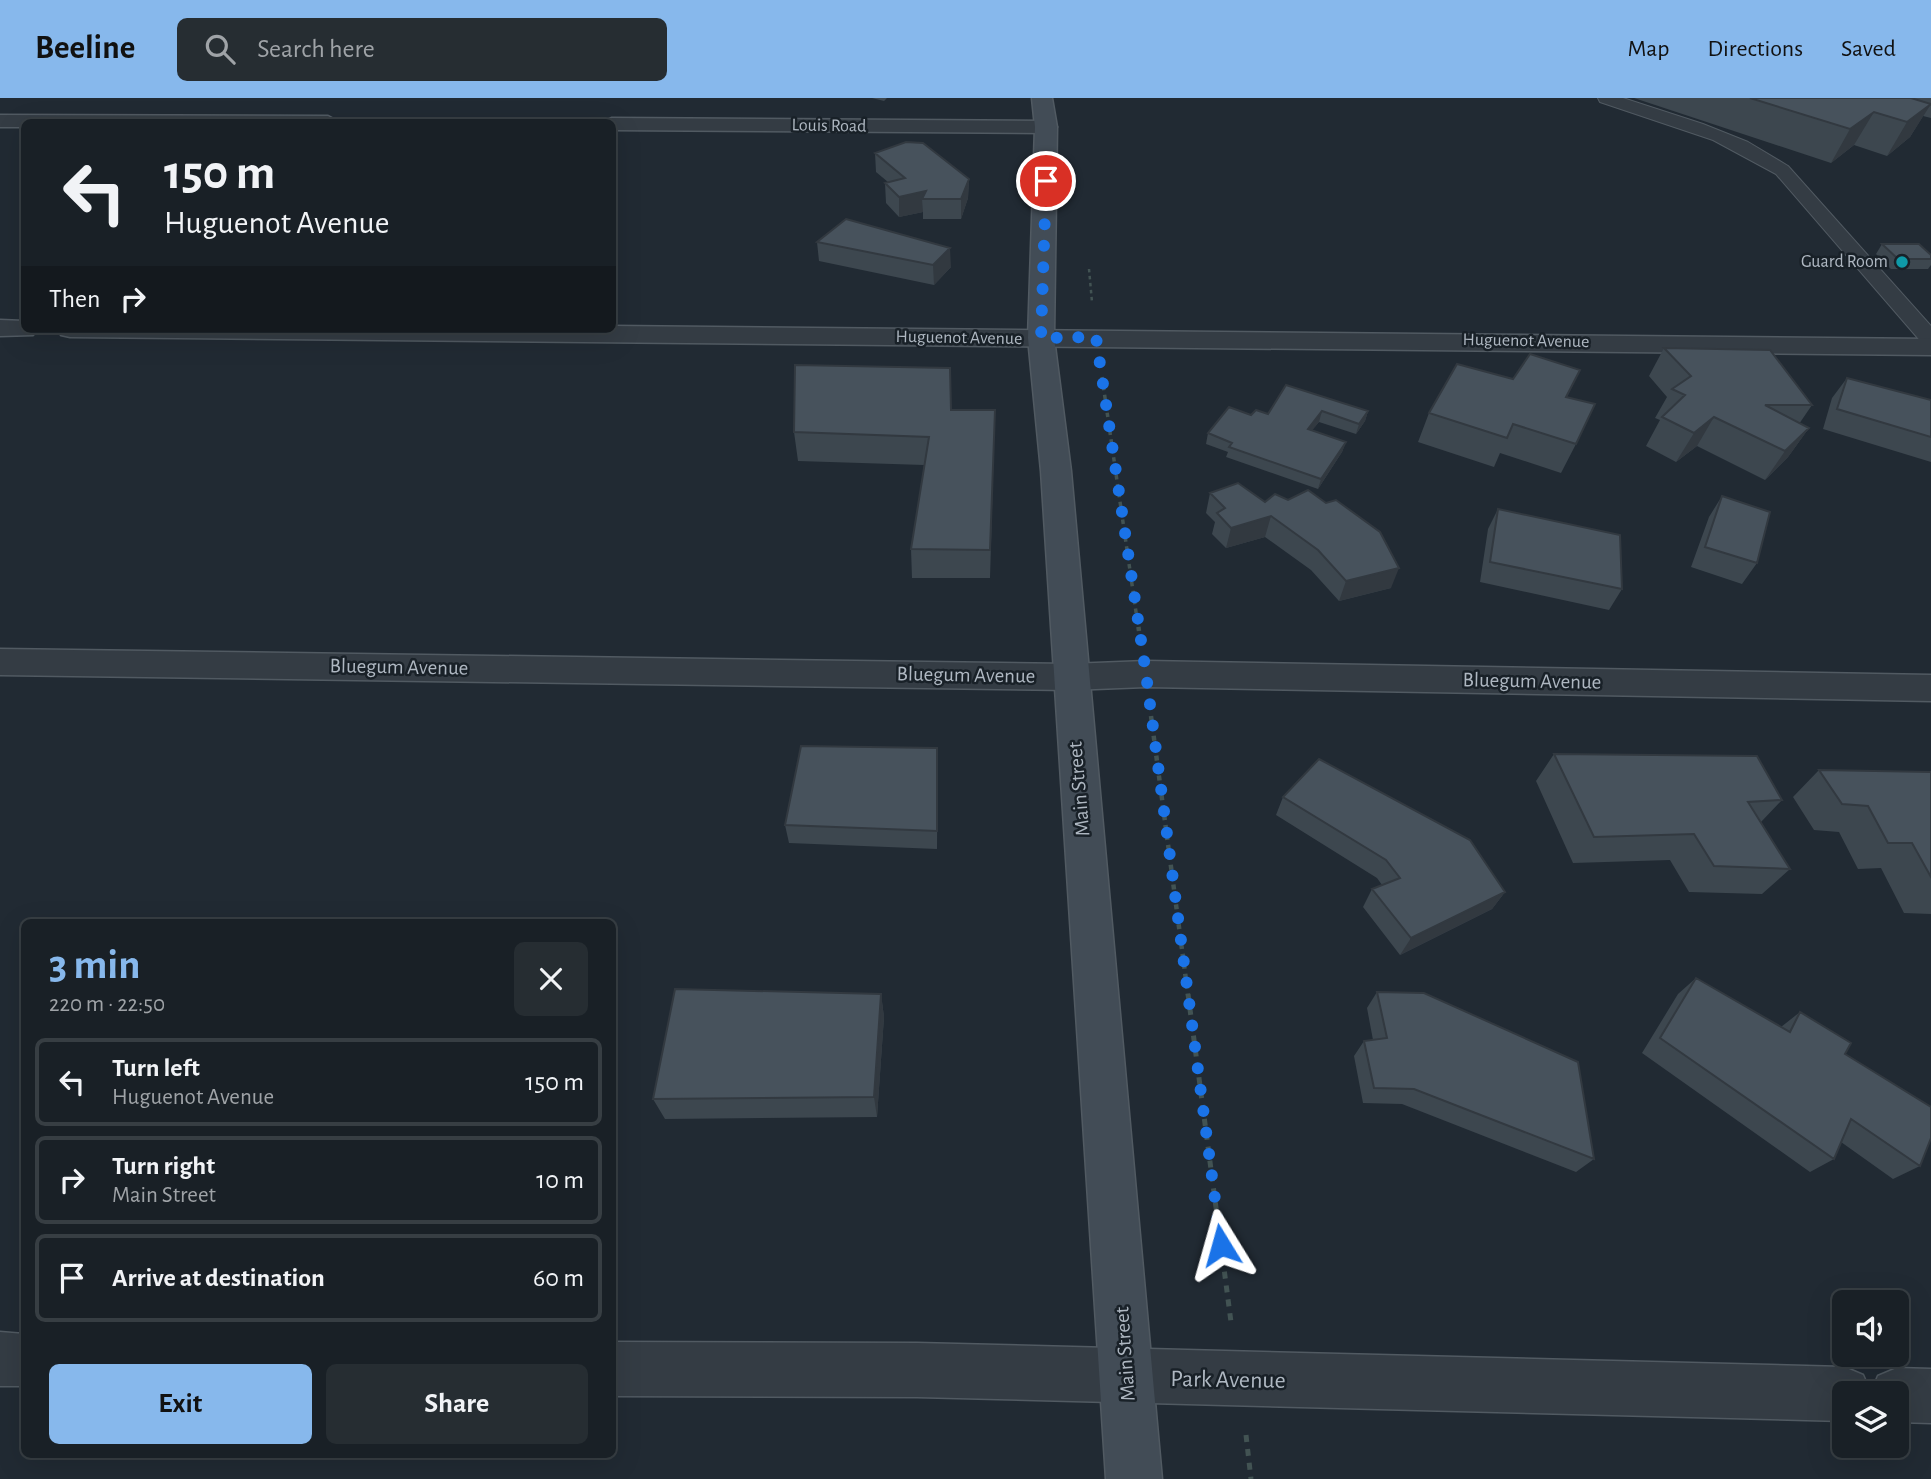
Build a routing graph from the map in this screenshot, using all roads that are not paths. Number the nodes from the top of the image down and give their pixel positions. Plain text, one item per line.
1 (315, 98) edge
2 (1606, 98) edge
3 (1044, 113) edge
4 (298, 119) edge
5 (0, 121) edge
6 (21, 121) edge
7 (616, 124) edge
8 (0, 328) edge
9 (21, 329) edge
10 (502, 333) edge
11 (1041, 338) junction
12 (1931, 338) edge
13 (1931, 347) edge
14 (0, 662) edge
15 (1070, 677) junction
16 (1931, 688) edge
17 (0, 1359) edge
18 (21, 1360) edge
19 (616, 1369) edge
20 (1127, 1378) junction
21 (1832, 1394) edge
22 (1909, 1395) edge
23 (1931, 1396) edge
24 (1134, 1479) edge

1 - 4 street
2 - 12 lane
3 - 7 street, Louis Road
3 - 11 street, Main Street
5 - 6 street
8 - 9 street
10 - 11 street, Huguenot Avenue
11 - 13 street, Huguenot Avenue
11 - 15 street, Main Street
14 - 15 street, Bluegum Avenue
15 - 16 street, Bluegum Avenue
15 - 20 street, Main Street
17 - 18 street
19 - 20 street, Park Avenue
20 - 21 street, Park Avenue
20 - 24 street, Main Street
22 - 23 street

